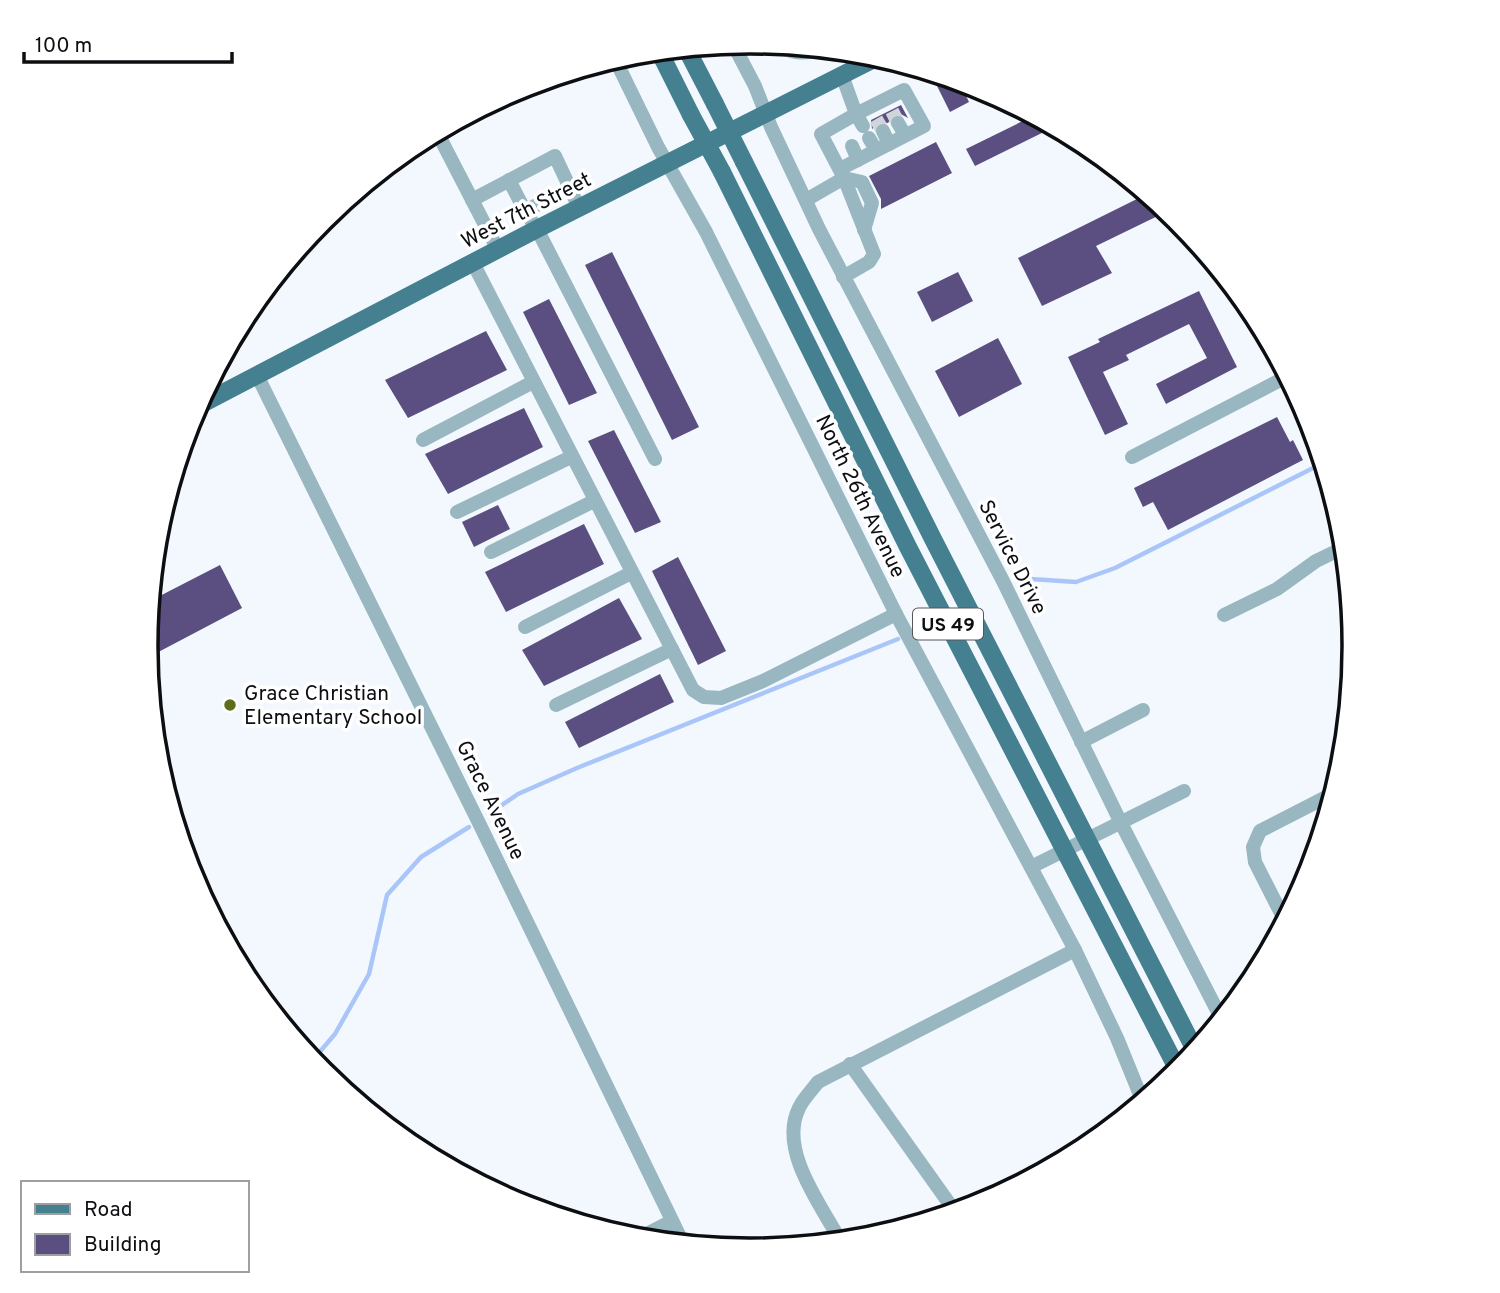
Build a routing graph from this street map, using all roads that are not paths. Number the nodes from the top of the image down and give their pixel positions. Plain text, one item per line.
1 (738, 55) edge
2 (691, 58) edge
3 (664, 61) edge
4 (862, 65) edge
5 (620, 69) edge
6 (842, 75) junction
7 (767, 113) junction
8 (873, 129) junction
9 (442, 141) edge
10 (849, 141) junction
11 (668, 164) junction
12 (842, 174) junction
13 (509, 180) junction
14 (570, 188) junction
15 (472, 200) junction
16 (806, 200) junction
17 (579, 208) junction
18 (525, 211) junction
19 (537, 229) junction
20 (498, 250) junction
21 (472, 263) junction
22 (843, 277) junction
23 (257, 375) junction
24 (1279, 381) edge
25 (533, 382) junction
26 (213, 398) edge
27 (424, 440) dead end
28 (571, 457) junction
29 (1132, 457) dead end
30 (655, 459) dead end
31 (594, 501) junction
32 (457, 512) dead end
33 (491, 552) dead end
34 (1334, 552) edge
35 (631, 573) junction
36 (896, 614) junction
37 (1224, 615) dead end
38 (525, 627) dead end
39 (672, 649) junction
40 (556, 705) dead end
41 (1143, 710) dead end
42 (1081, 741) junction
43 (1184, 791) dead end
44 (1322, 799) edge
45 (1121, 822) junction
46 (1087, 839) junction
47 (1065, 851) junction
48 (1031, 867) junction
49 (1280, 911) edge
50 (1075, 950) junction
51 (1217, 1010) edge
52 (1191, 1042) edge
53 (1173, 1061) edge
54 (850, 1064) junction
55 (1139, 1093) edge
56 (949, 1204) edge
57 (672, 1221) junction
58 (654, 1230) edge
59 (836, 1232) edge
60 (679, 1234) edge

1 - 7 street, Service Drive
2 - 46 main road, US 49, bridge
3 - 47 main road, US 49, bridge
4 - 6 main road, West 7th Street
5 - 11 street, North 26th Avenue
6 - 7 main road, West 7th Street
6 - 8 street
7 - 11 main road, West 7th Street
7 - 16 street, Service Drive
8 - 8 street
8 - 10 street
8 - 10 street
9 - 15 street
10 - 12 street
10 - 12 street
11 - 17 main road, West 7th Street
11 - 36 street, North 26th Avenue
12 - 16 street
12 - 22 street
13 - 14 street
13 - 15 street
13 - 18 street
14 - 17 street
14 - 18 street
15 - 20 street
16 - 22 street, Service Drive
17 - 19 main road, West 7th Street
18 - 19 street
19 - 20 main road, West 7th Street
19 - 30 street
20 - 21 main road, West 7th Street
21 - 23 main road, West 7th Street
21 - 25 street
22 - 42 street, Service Drive
23 - 26 main road, West 7th Street
23 - 57 street, Grace Avenue
24 - 29 street
25 - 27 street
25 - 28 street
28 - 31 street
28 - 32 street
31 - 33 street
31 - 35 street
34 - 37 street
35 - 38 street
35 - 39 street
36 - 39 street
36 - 48 street, North 26th Avenue
39 - 40 street
41 - 42 street
42 - 45 street, Service Drive
43 - 45 street
44 - 49 street
45 - 46 street
45 - 51 street, Service Drive
46 - 47 street
46 - 52 main road, US 49
47 - 48 street
47 - 53 main road, US 49
48 - 50 street, North 26th Avenue
50 - 54 street
50 - 55 street, North 26th Avenue
54 - 56 street
54 - 59 street
57 - 58 street
57 - 60 street, Grace Avenue

